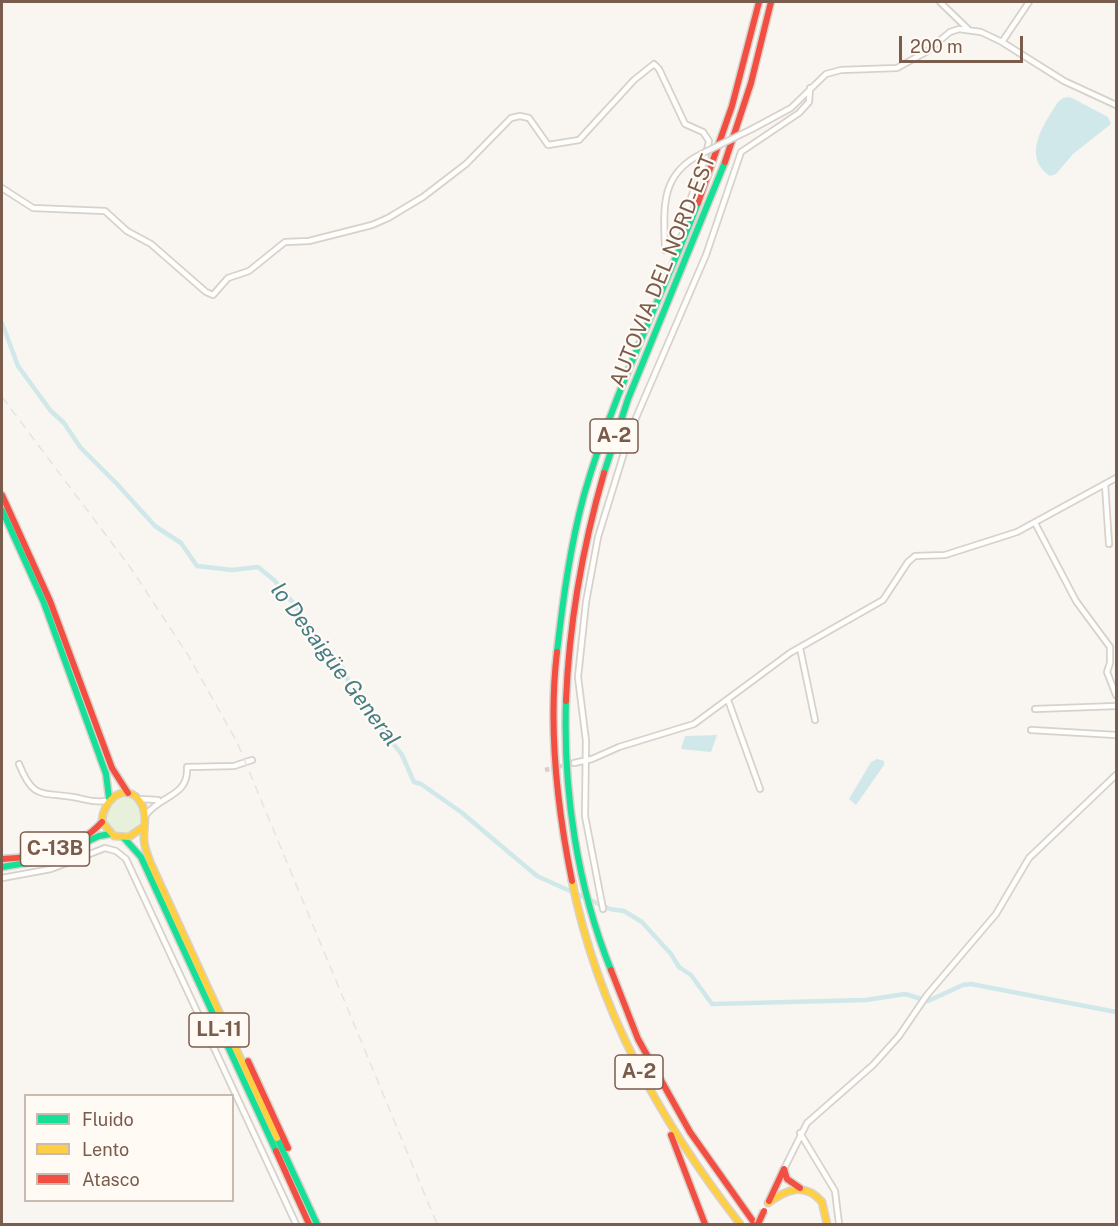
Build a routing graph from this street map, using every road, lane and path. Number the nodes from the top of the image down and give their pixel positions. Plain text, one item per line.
1 (759, 2) edge
2 (771, 2) edge
3 (940, 2) edge
4 (1029, 2) edge
5 (968, 29) junction
6 (1002, 42) junction
7 (810, 88) junction
8 (1116, 105) edge
9 (2, 188) edge
10 (1116, 478) edge
11 (1105, 484) junction
12 (2, 495) edge
13 (2, 510) edge
14 (1035, 523) junction
15 (1109, 544) dead end
16 (800, 648) junction
17 (1116, 695) edge
18 (728, 700) junction
19 (1116, 706) edge
20 (1035, 709) dead end
21 (815, 720) dead end
22 (1031, 730) dead end
23 (1116, 735) edge
24 (252, 760) dead end
25 (586, 761) junction
26 (574, 763) tunnel mouth
27 (19, 764) dead end
28 (1116, 775) edge
29 (760, 789) dead end
30 (129, 794) junction
31 (136, 797) junction
32 (107, 800) junction
33 (161, 800) junction
34 (90, 802) junction
35 (101, 813) junction
36 (146, 815) junction
37 (102, 822) junction
38 (143, 826) junction
39 (110, 834) junction
40 (124, 838) junction
41 (2, 859) edge
42 (2, 867) edge
43 (2, 878) edge
44 (161, 888) junction
45 (603, 906) dead end
46 (657, 1105) junction
47 (800, 1133) junction
48 (784, 1168) junction
49 (801, 1189) junction
50 (768, 1203) junction
51 (296, 1224) edge
52 (309, 1224) edge
53 (317, 1224) edge
54 (323, 1224) edge
55 (705, 1224) edge
56 (740, 1224) edge
57 (758, 1224) edge
58 (827, 1224) edge
59 (839, 1224) edge

1 - 46 main road, AUTOVIA DEL NORD-EST / A-2
2 - 57 main road, AUTOVIA DEL NORD-EST / A-2
3 - 5 street
4 - 6 street
5 - 6 street
5 - 7 street
6 - 8 street
7 - 9 street, bridge
7 - 25 street
10 - 11 street
11 - 14 street
11 - 15 street
12 - 30 main road
13 - 32 main road
14 - 16 street
14 - 17 street
16 - 18 street
16 - 21 street
18 - 25 street
18 - 29 street
19 - 20 street
22 - 23 street
24 - 33 street
25 - 26 street
25 - 45 street
27 - 34 street
28 - 47 street
30 - 31 main road
30 - 32 main road
31 - 33 street
31 - 36 main road
32 - 34 street
32 - 35 main road
33 - 36 street
34 - 35 street
35 - 37 main road
36 - 38 main road, LL-11
37 - 39 main road
37 - 41 main road, C-13B
38 - 40 main road
38 - 44 main road, LL-11
39 - 40 main road
39 - 42 main road, C-13B
40 - 52 main road, LL-11
43 - 51 street
44 - 53 main road, LL-11
44 - 54 main road
46 - 55 main road, A-2
46 - 56 main road, AUTOVIA DEL NORD-EST / A-2
47 - 48 street
47 - 59 street
48 - 49 main road
48 - 50 main road
49 - 50 main road
49 - 58 main road
50 - 57 main road, bridge

